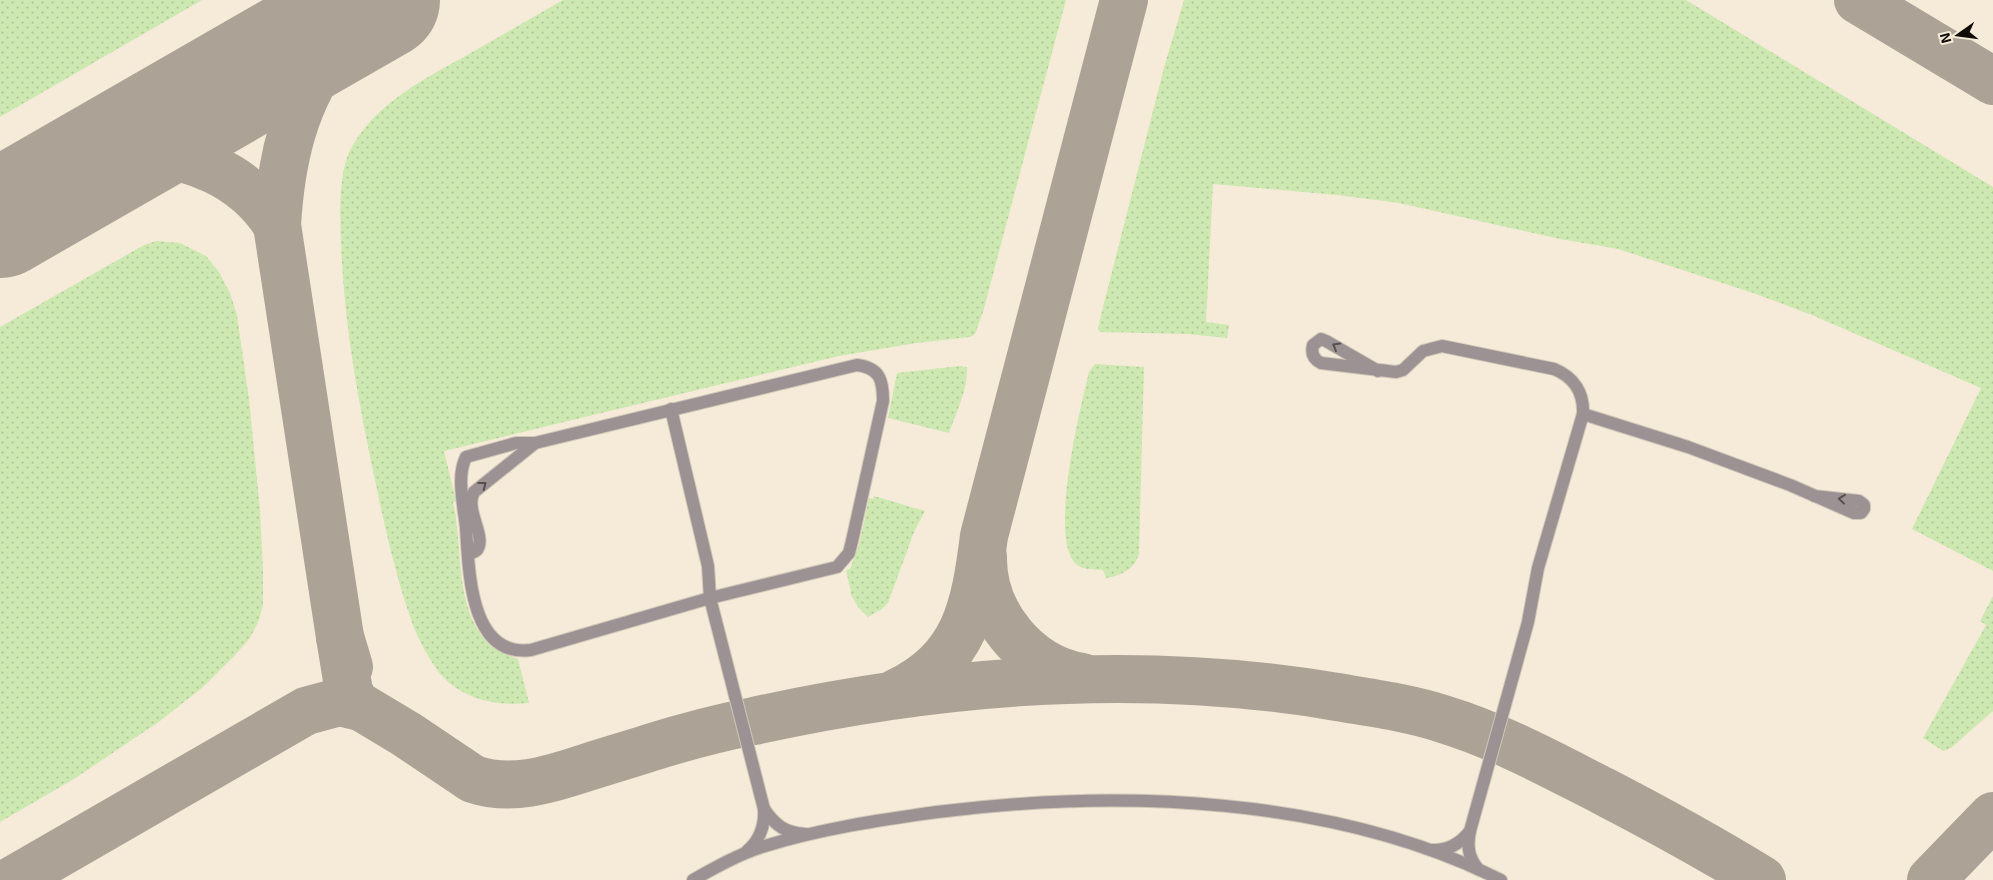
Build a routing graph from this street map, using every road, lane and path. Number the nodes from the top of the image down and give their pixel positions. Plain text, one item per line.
1 (1378, 371) dead end
2 (671, 409) junction
3 (1583, 414) junction
4 (535, 444) junction
5 (1814, 496) dead end
6 (468, 547) junction
7 (710, 598) junction
8 (764, 810) junction
9 (1470, 831) junction
10 (812, 835) junction
11 (1430, 850) junction
12 (743, 854) junction
13 (1478, 869) junction
14 (693, 880) edge
15 (1501, 880) edge

1 - 3 lane
2 - 4 lane
2 - 7 lane
2 - 7 lane
3 - 5 lane
3 - 9 lane
6 -> 4 lane
4 - 6 lane
6 - 7 lane
7 - 8 lane
8 - 10 lane
8 - 12 lane
9 - 11 lane
9 - 13 lane
10 - 11 lane
10 - 12 lane
11 - 13 lane
12 - 14 lane
13 - 15 lane

